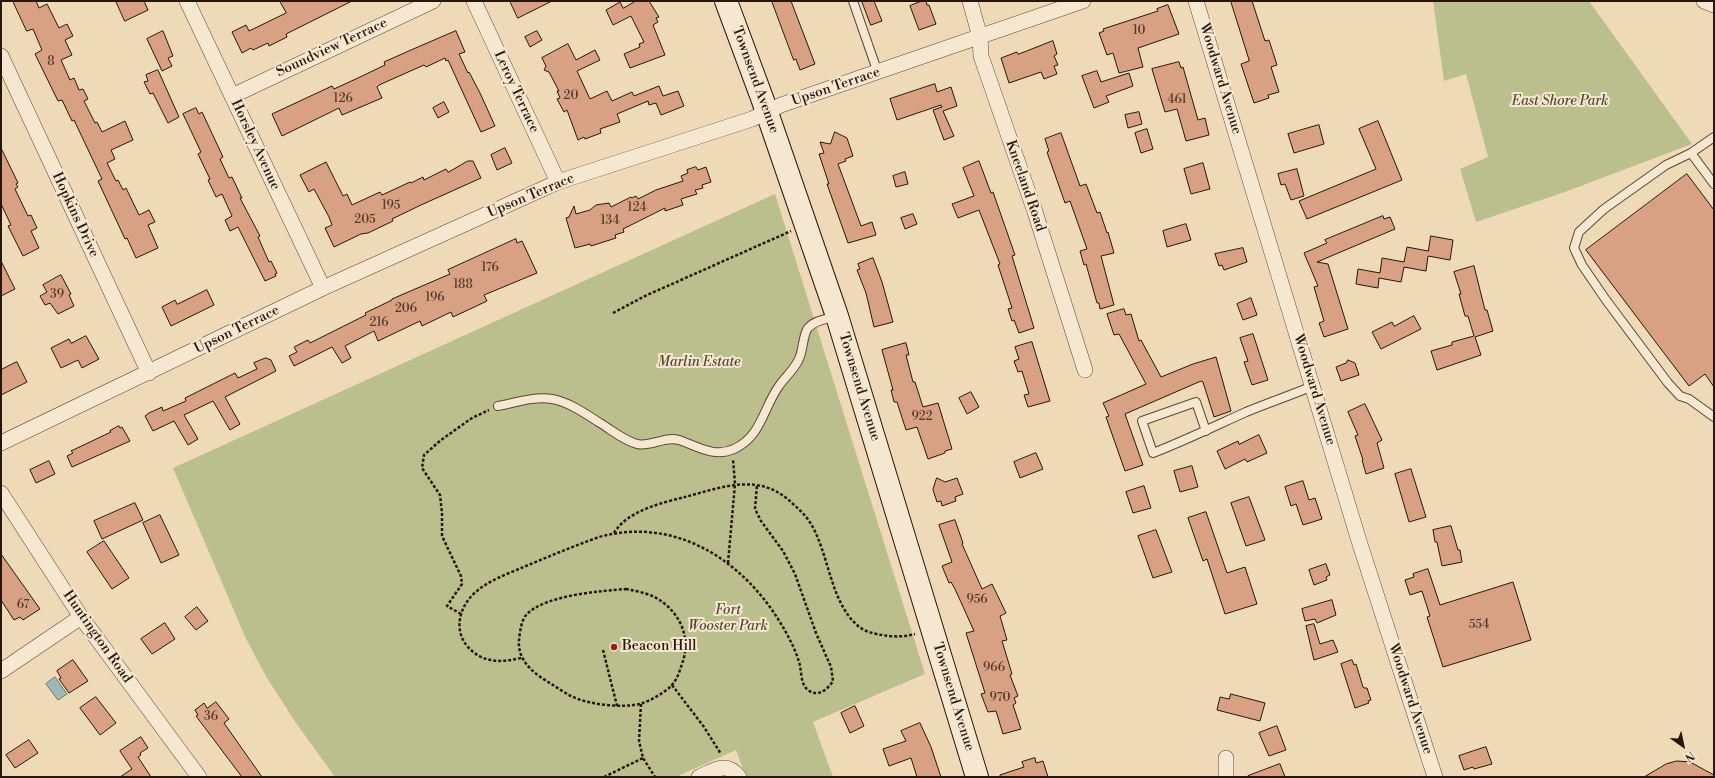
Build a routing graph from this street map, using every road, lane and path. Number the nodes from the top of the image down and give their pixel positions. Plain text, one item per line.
1 (187, 1) edge
2 (433, 1) edge
3 (474, 1) edge
4 (726, 1) edge
5 (853, 1) edge
6 (970, 1) edge
7 (1083, 1) edge
8 (1196, 1) edge
9 (1704, 1) edge
10 (1714, 5) edge
11 (980, 37) junction
12 (1, 56) edge
13 (878, 73) junction
14 (232, 96) junction
15 (767, 112) junction
16 (1714, 137) edge
17 (1691, 153) junction
18 (558, 182) junction
19 (1714, 184) edge
20 (806, 225) junction
21 (323, 288) junction
22 (613, 313) dead end
23 (837, 316) junction
24 (1085, 370) dead end
25 (149, 373) junction
26 (1313, 386) junction
27 (498, 406) joint
28 (1714, 417) edge
29 (1206, 431) junction
30 (1, 443) edge
31 (734, 449) junction
32 (735, 484) junction
33 (757, 485) junction
34 (1, 493) edge
35 (613, 533) junction
36 (728, 563) junction
37 (461, 614) junction
38 (81, 617) junction
39 (933, 629) junction
40 (603, 650) dead end
41 (521, 658) junction
42 (1, 671) edge
43 (672, 685) junction
44 (641, 704) junction
45 (616, 706) junction
46 (643, 758) junction
47 (1226, 758) dead end
48 (733, 772) edge
49 (199, 777) edge
50 (604, 777) edge
51 (655, 777) edge
52 (699, 777) edge
53 (977, 777) edge
54 (1226, 777) edge
55 (1435, 777) edge

1 - 14 street, Horsley Avenue
2 - 14 street, Soundview Terrace
3 - 18 street, Leroy Terrace
4 - 15 main road, Townsend Avenue
5 - 13 lane
6 - 11 street, Kneeland Road
7 - 11 street, Upson Terrace
8 - 26 street, Woodward Avenue
9 - 10 street
11 - 13 street, Upson Terrace
11 - 24 street, Kneeland Road
12 - 25 street, Hopkins Drive
13 - 15 street, Upson Terrace
14 - 21 street, Horsley Avenue
15 - 18 street, Upson Terrace
15 - 20 main road, Townsend Avenue
16 - 17 lane
17 - 19 lane
17 - 28 lane
18 - 21 street, Upson Terrace
20 - 22 path
20 - 23 main road, Townsend Avenue
21 - 25 street, Upson Terrace
23 - 31 lane
23 - 39 main road, Townsend Avenue
25 - 30 street, Upson Terrace
26 - 29 lane
26 - 55 street, Woodward Avenue
27 - 31 lane
27 - 37 path
29 - 29 lane
31 - 32 path
32 - 33 path
32 - 35 path
32 - 36 path
33 - 36 path
33 - 39 path
34 - 38 street, Huntington Road
35 - 36 path
35 - 37 path
37 - 41 path
38 - 42 street
38 - 49 street, Huntington Road
39 - 53 main road, Townsend Avenue
40 - 45 path
41 - 43 path
41 - 45 path
43 - 44 path
43 - 48 path
44 - 45 path
44 - 46 path
46 - 50 path
46 - 51 path
47 - 54 street
48 - 52 street

